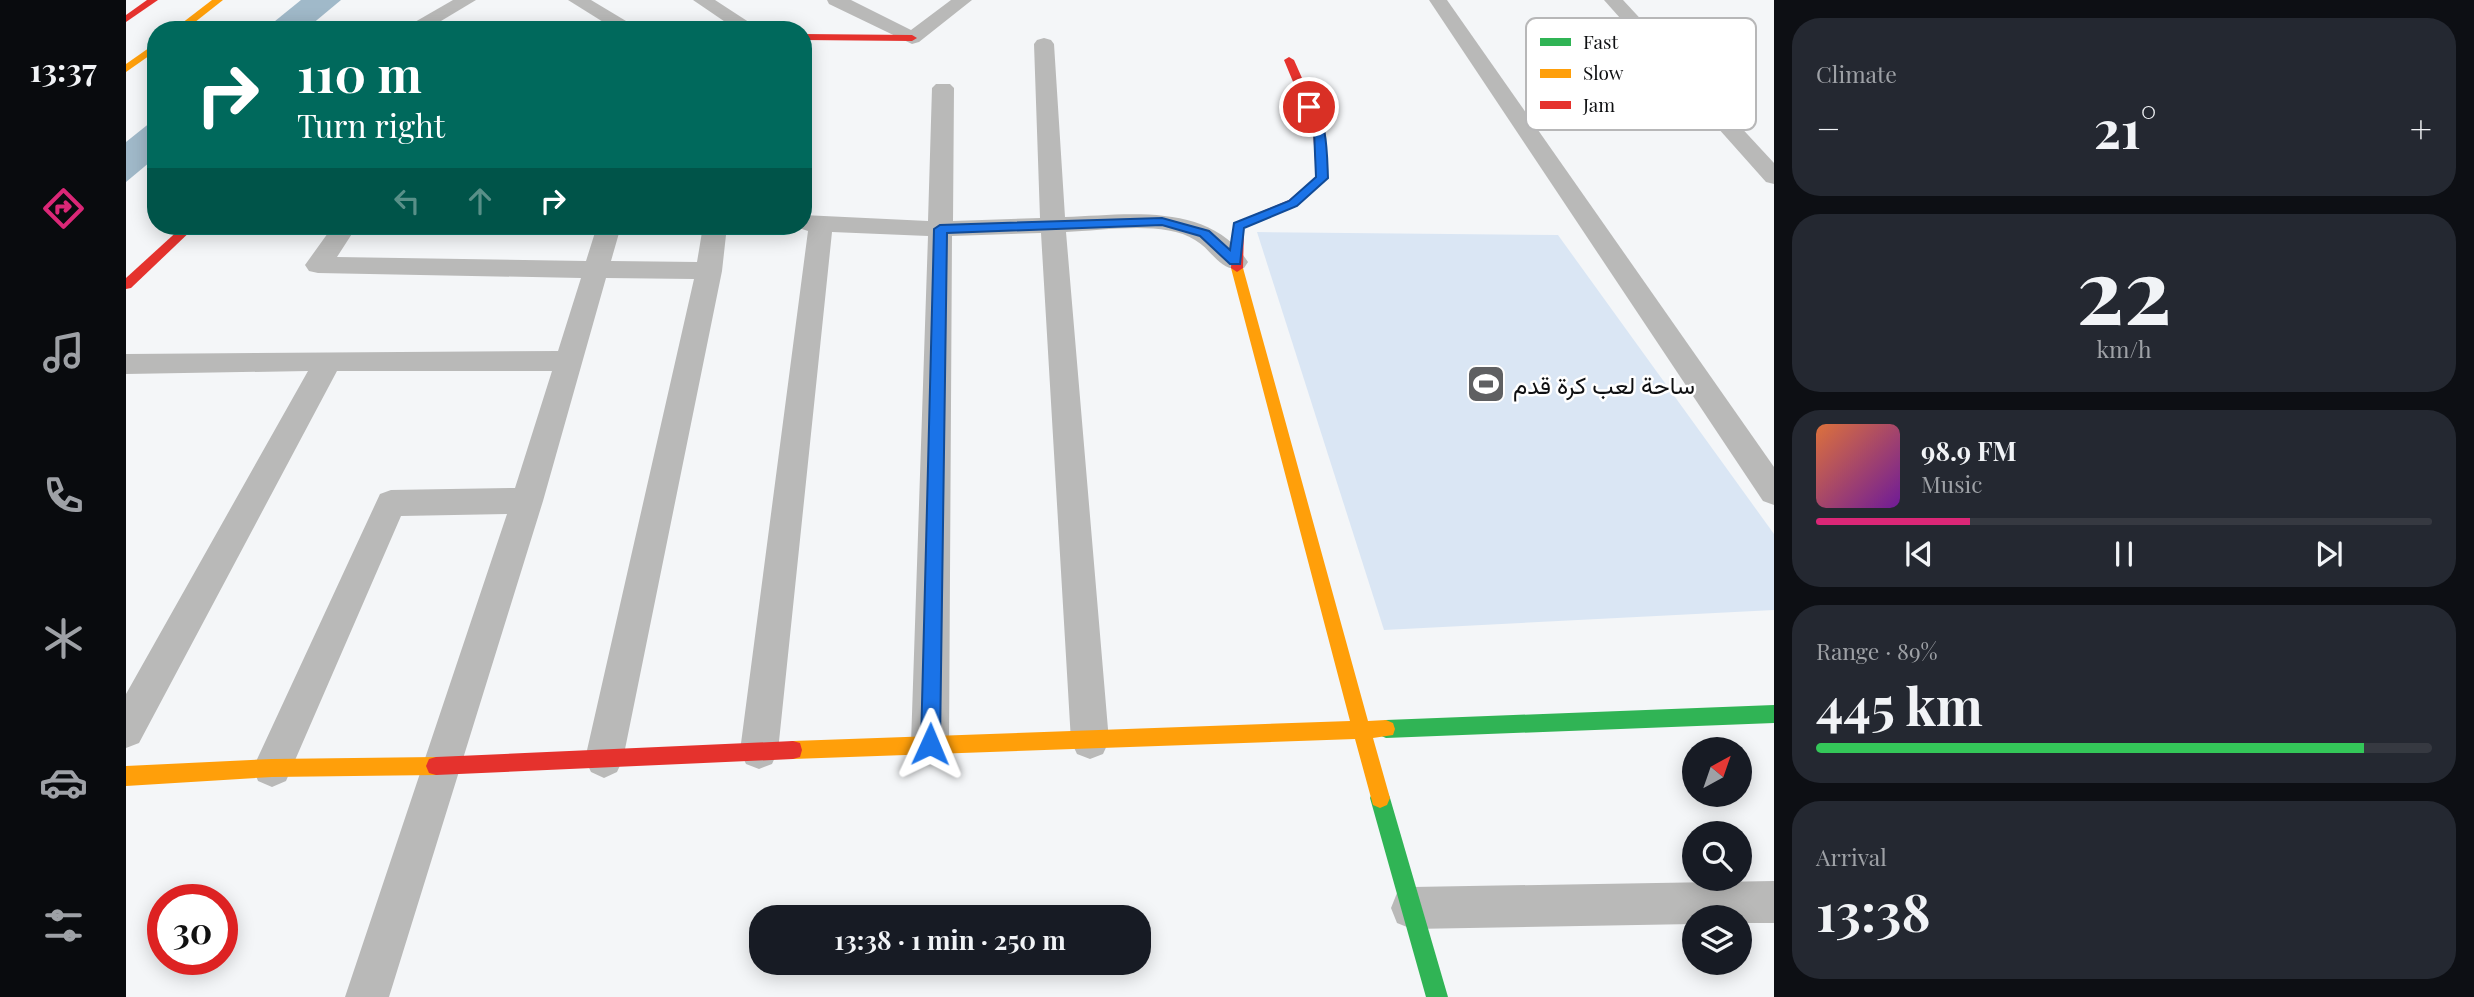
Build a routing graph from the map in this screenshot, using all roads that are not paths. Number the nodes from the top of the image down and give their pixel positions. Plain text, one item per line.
1 (153, 0) edge
2 (218, 0) edge
3 (467, 0) edge
4 (578, 0) edge
5 (702, 0) edge
6 (836, 0) edge
7 (1438, 0) edge
8 (1613, 0) edge
9 (955, 2) edge
10 (1629, 18) edge
11 (126, 19) edge
12 (190, 21) edge
13 (428, 21) edge
14 (615, 21) edge
15 (736, 21) edge
16 (812, 37) edge
17 (912, 38) junction
18 (1044, 44) dead end
19 (147, 53) edge
20 (1289, 60) dead end
21 (126, 69) edge
22 (943, 88) dead end
23 (1526, 129) edge
24 (1527, 130) edge
25 (1731, 130) edge
26 (1774, 177) edge
27 (812, 223) edge
28 (1053, 224) junction
29 (940, 229) junction
30 (180, 235) edge
31 (339, 235) edge
32 (606, 235) edge
33 (714, 235) edge
34 (811, 235) edge
35 (1235, 261) junction
36 (597, 268) junction
37 (709, 271) junction
38 (126, 285) edge
39 (328, 360) junction
40 (567, 361) junction
41 (126, 365) edge
42 (1774, 492) edge
43 (527, 500) junction
44 (1774, 714) edge
45 (1360, 729) junction
46 (126, 730) edge
47 (1090, 741) junction
48 (930, 744) junction
49 (759, 751) junction
50 (604, 760) junction
51 (441, 766) junction
52 (272, 768) junction
53 (126, 776) edge
54 (1774, 902) edge
55 (1412, 908) junction
56 (367, 997) edge
57 (1437, 997) edge

1 - 11 main road
2 - 12 main road
3 - 13 street
4 - 14 street
5 - 15 street
6 - 17 street
7 - 23 street
8 - 10 street
9 - 17 street
16 - 17 main road
18 - 28 street
19 - 21 main road
20 - 35 main road
22 - 29 street
24 - 42 street
25 - 26 street
27 - 29 street
28 - 29 street
28 - 35 street
28 - 47 street
29 - 48 street
30 - 38 main road
31 - 36 street
32 - 36 street
33 - 37 street
34 - 49 street
35 - 45 main road
36 - 37 street
36 - 40 street
37 - 50 street
39 - 40 street
39 - 41 street
39 - 46 street
40 - 43 street
43 - 51 street
43 - 52 street
44 - 45 main road
45 - 47 main road
45 - 55 main road
47 - 48 main road
48 - 49 main road
49 - 50 main road
50 - 51 main road
51 - 52 main road
51 - 56 street
52 - 53 main road
54 - 55 street
55 - 57 main road

